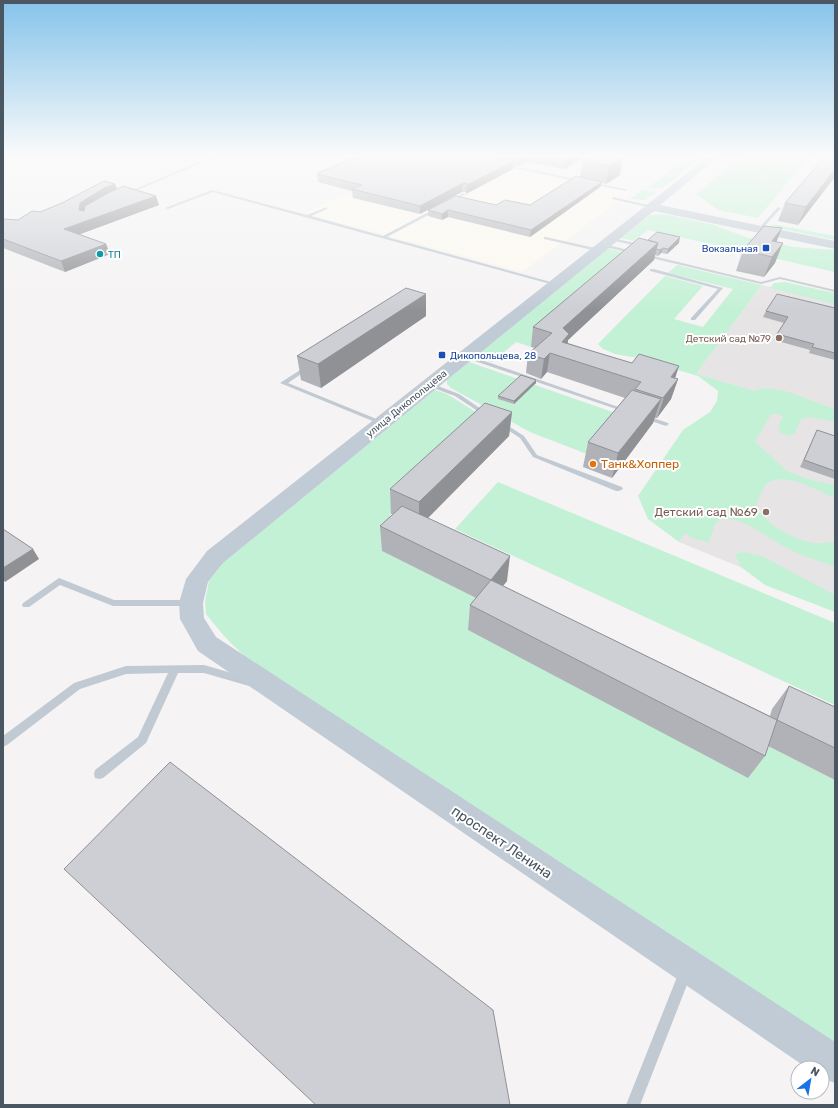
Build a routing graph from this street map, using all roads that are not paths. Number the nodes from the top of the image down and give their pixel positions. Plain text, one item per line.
1 (276, 208) edge
2 (326, 208) dead end
3 (438, 208) edge
4 (651, 208) edge
5 (655, 208) edge
6 (779, 208) dead end
7 (308, 216) junction
8 (760, 229) junction
9 (384, 237) junction
10 (546, 238) dead end
11 (604, 245) junction
12 (835, 245) edge
13 (642, 246) edge
14 (652, 270) edge
15 (556, 284) junction
16 (835, 291) edge
17 (693, 319) dead end
18 (466, 356) junction
19 (316, 362) edge
20 (430, 385) junction
21 (382, 423) junction
22 (666, 424) edge
23 (619, 489) dead end
24 (191, 603) junction
25 (26, 605) dead end
26 (175, 670) junction
27 (275, 690) junction
28 (3, 742) edge
29 (99, 774) dead end
30 (689, 966) junction
31 (835, 1064) edge
32 (633, 1105) edge

1 - 7 lane
2 - 7 lane
3 - 9 lane
4 - 11 street, улица Дикопольцева
5 - 8 street
6 - 8 lane
7 - 9 lane
8 - 12 street
9 - 15 lane
10 - 11 lane
11 - 13 lane
11 - 15 street, улица Дикопольцева
11 - 16 lane
14 - 17 lane
15 - 18 street, улица Дикопольцева
18 - 20 street, улица Дикопольцева
18 - 22 lane
19 - 21 lane
20 - 21 street, улица Дикопольцева
20 - 23 lane
21 - 24 street, улица Дикопольцева
24 - 25 lane
24 - 27 street, проспект Ленина
26 - 27 lane
26 - 28 lane
26 - 29 lane
27 - 30 street, проспект Ленина
30 - 31 street, проспект Ленина
30 - 32 lane

